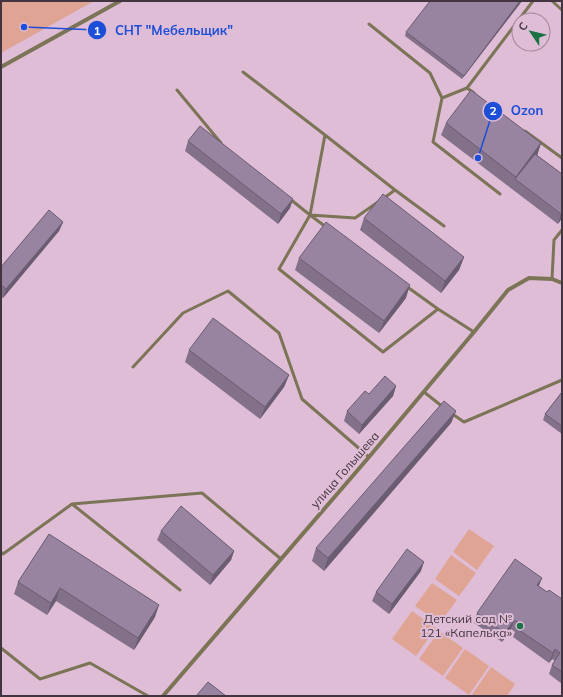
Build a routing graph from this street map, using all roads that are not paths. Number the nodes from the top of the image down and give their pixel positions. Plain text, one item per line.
1 (120, 1) edge
2 (533, 1) edge
3 (552, 1) edge
4 (562, 10) edge
5 (369, 24) dead end
6 (1, 67) edge
7 (243, 72) dead end
8 (467, 88) junction
9 (178, 90) dead end
10 (442, 98) junction
11 (480, 98) edge
12 (524, 130) edge
13 (325, 135) junction
14 (223, 146) edge
15 (562, 158) edge
16 (395, 190) junction
17 (500, 194) dead end
18 (285, 196) edge
19 (310, 215) junction
20 (444, 226) dead end
21 (329, 229) edge
22 (562, 230) edge
23 (552, 279) junction
24 (400, 281) edge
25 (562, 283) edge
26 (438, 309) junction
27 (474, 332) junction
28 (133, 367) dead end
29 (562, 380) edge
30 (424, 392) junction
31 (444, 407) edge
32 (449, 411) edge
33 (369, 457) junction
34 (72, 504) junction
35 (1, 552) edge
36 (281, 560) junction
37 (180, 590) dead end
38 (1, 648) edge
39 (148, 696) edge
40 (163, 696) edge

1 - 6 street
2 - 8 lane
3 - 4 lane
5 - 10 lane
7 - 13 lane
8 - 10 lane
8 - 11 lane
9 - 14 lane
10 - 17 lane
12 - 15 lane
13 - 16 lane
13 - 19 lane
16 - 19 lane
16 - 20 lane
18 - 19 lane
19 - 21 lane
19 - 26 lane
22 - 23 lane
23 - 25 street, улица Голышева
23 - 27 street, улица Голышева
24 - 26 lane
26 - 27 lane
27 - 30 street, улица Голышева
28 - 33 lane
29 - 32 lane
30 - 31 lane
30 - 33 street, улица Голышева
33 - 36 street, улица Голышева
34 - 35 lane
34 - 36 lane
34 - 37 lane
36 - 40 street, улица Голышева
38 - 39 lane

